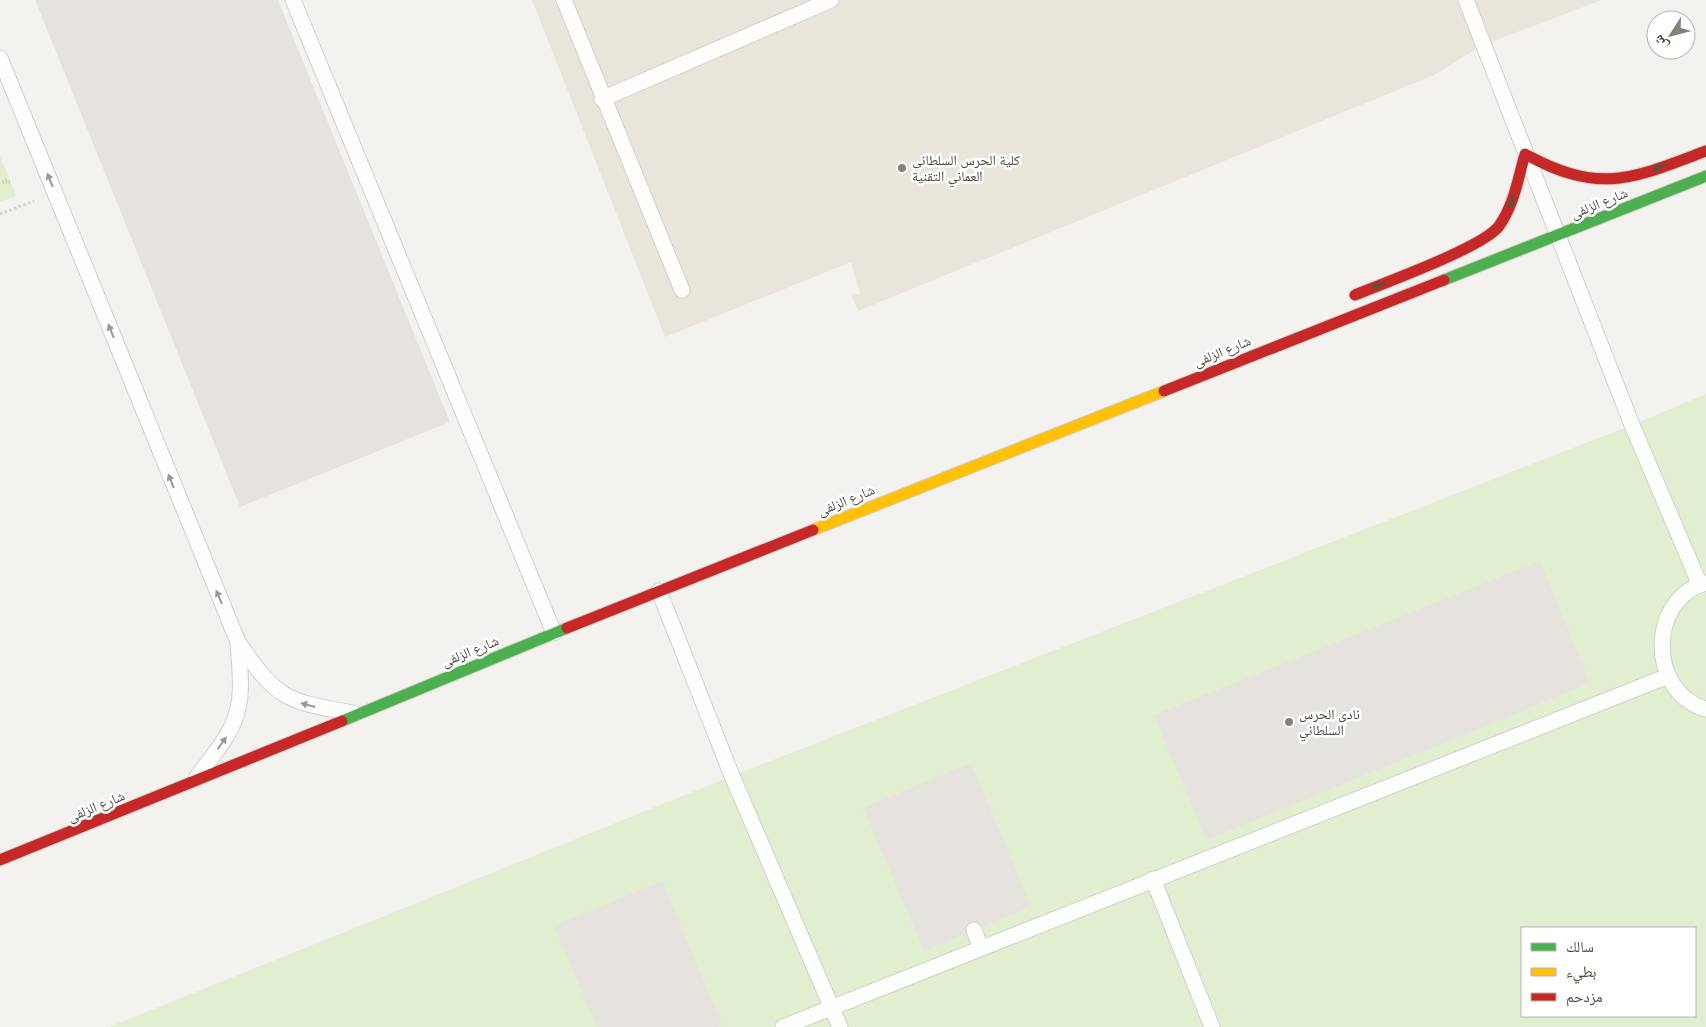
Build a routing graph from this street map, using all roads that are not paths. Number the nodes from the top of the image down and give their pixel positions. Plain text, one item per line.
1 (293, 0) edge
2 (564, 0) edge
3 (831, 0) edge
4 (1466, 0) edge
5 (0, 58) edge
6 (602, 99) junction
7 (1706, 151) edge
8 (1525, 154) junction
9 (1706, 176) edge
10 (1557, 236) junction
11 (682, 290) dead end
12 (1340, 302) dead end
13 (1321, 316) dead end
14 (1308, 333) junction
15 (1703, 584) edge
16 (659, 590) junction
17 (554, 632) junction
18 (238, 642) junction
19 (1668, 676) junction
20 (1706, 709) edge
21 (356, 714) junction
22 (194, 782) junction
23 (0, 860) edge
24 (1152, 879) junction
25 (974, 930) dead end
26 (981, 948) junction
27 (832, 1008) junction
28 (783, 1027) edge
29 (840, 1027) edge
30 (1212, 1027) edge

1 - 17 lane
2 - 6 lane
3 - 6 lane
4 - 8 lane
18 -> 5 lane
6 - 11 lane
7 -> 8 street
8 - 10 lane
8 -> 12 street
9 - 10 street, شارع الزلفى
10 - 14 street, شارع الزلفى
10 - 15 lane
13 - 14 street
14 - 16 street, شارع الزلفى
15 - 19 lane
16 - 17 street, شارع الزلفى
16 - 27 lane
17 - 21 street, شارع الزلفى
21 -> 18 lane
22 -> 18 lane
19 - 20 lane
19 - 24 lane
21 - 22 street, شارع الزلفى
22 - 23 street, شارع الزلفى
24 - 26 lane
24 - 30 lane
25 - 26 lane
26 - 27 lane
27 - 28 lane
27 - 29 lane

